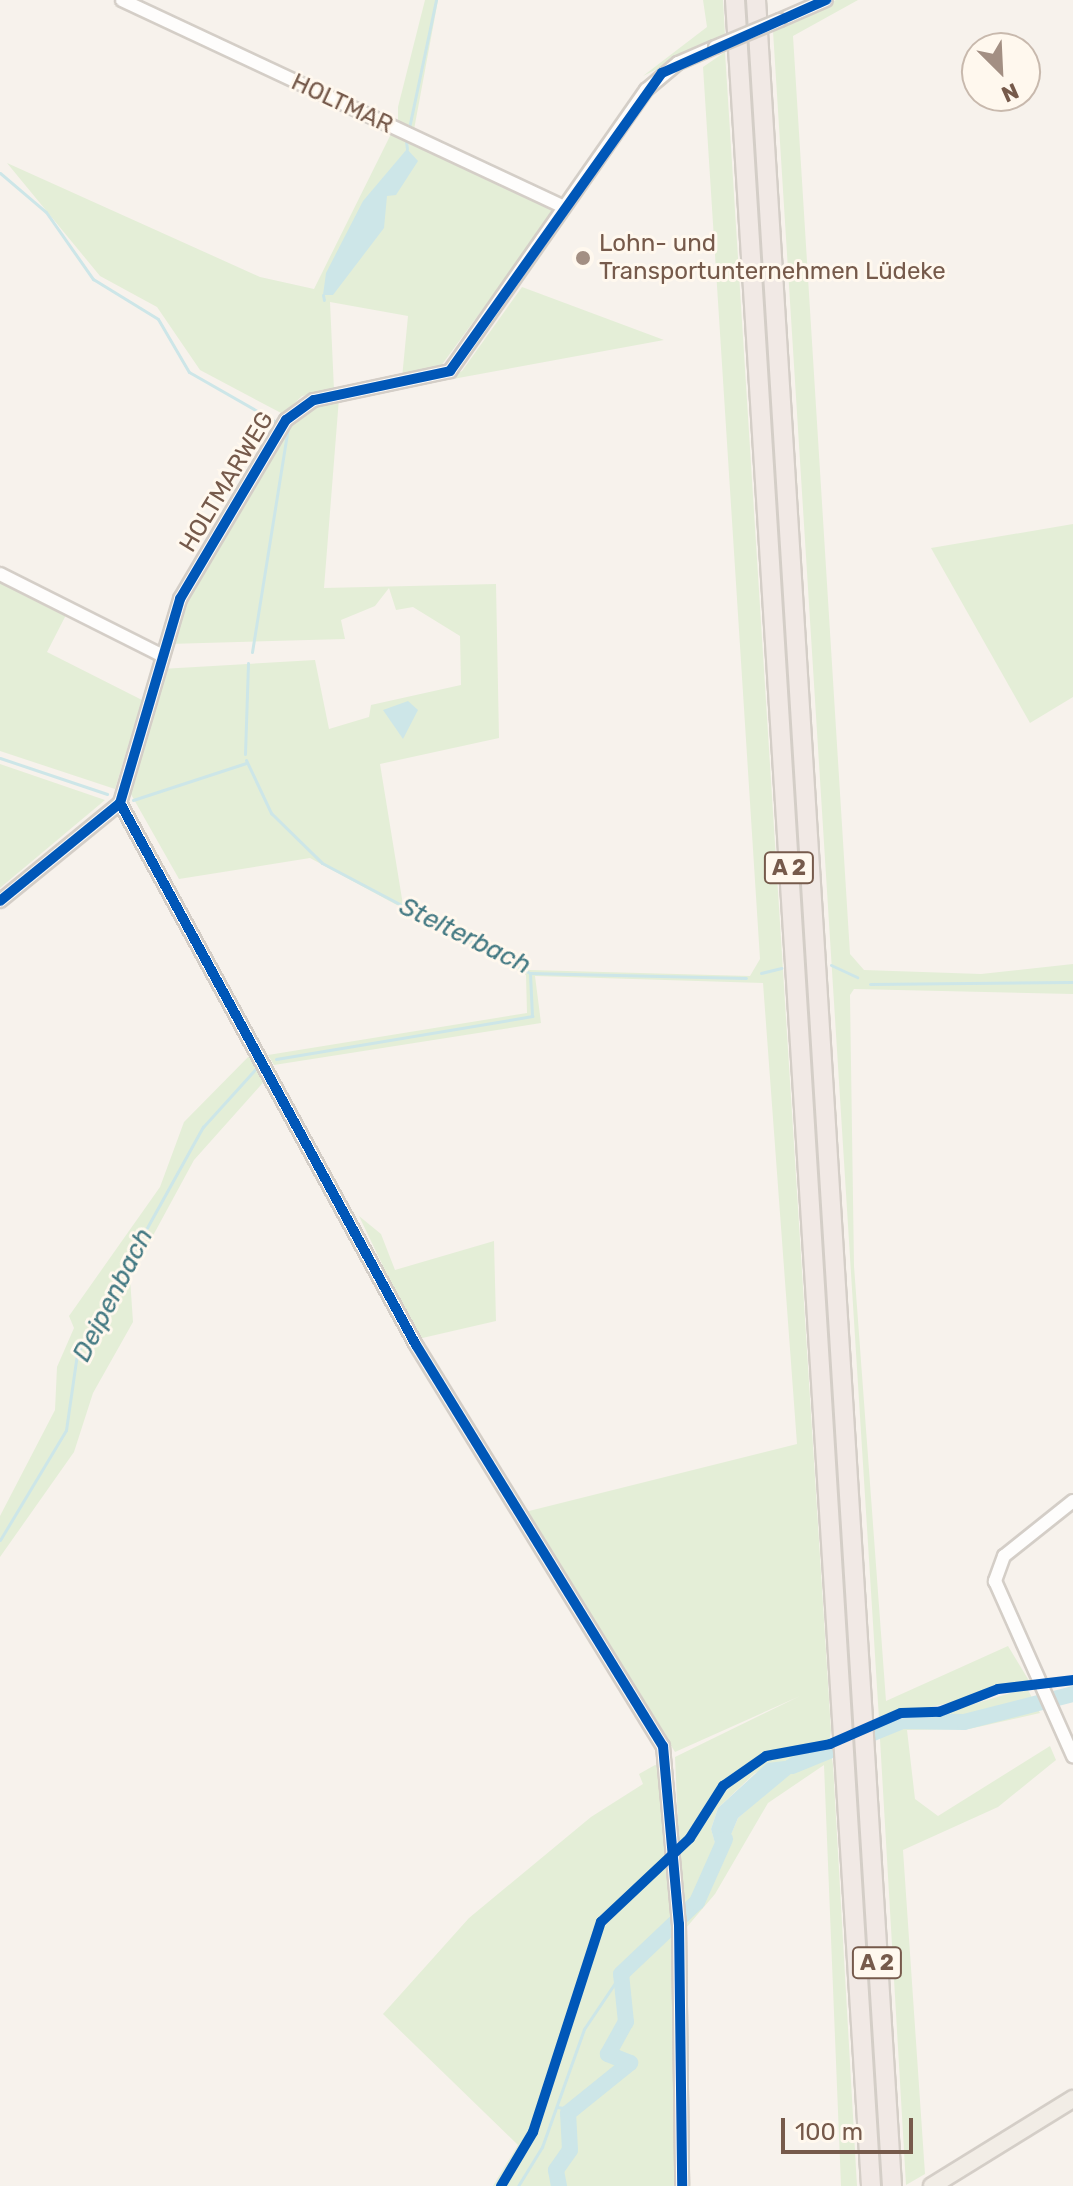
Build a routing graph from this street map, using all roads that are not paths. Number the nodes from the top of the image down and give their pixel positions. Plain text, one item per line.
1 (122, 0) edge
2 (735, 0) edge
3 (756, 0) edge
4 (826, 0) edge
5 (564, 207) junction
6 (0, 574) edge
7 (159, 654) junction
8 (120, 803) junction
9 (0, 901) edge
10 (1073, 1501) edge
11 (1073, 1756) edge
12 (1073, 2099) edge
13 (682, 2186) edge
14 (871, 2186) edge
15 (892, 2186) edge
16 (932, 2186) edge

1 - 5 street, HOLTMAR
2 - 14 highway, A 2
3 - 15 highway, A 2
4 - 5 street, HOLTMARWEG, bridge
5 - 7 street, HOLTMARWEG
6 - 7 street
7 - 8 street, HOLTMARWEG
8 - 9 street
8 - 13 street
10 - 11 street
12 - 16 main road

